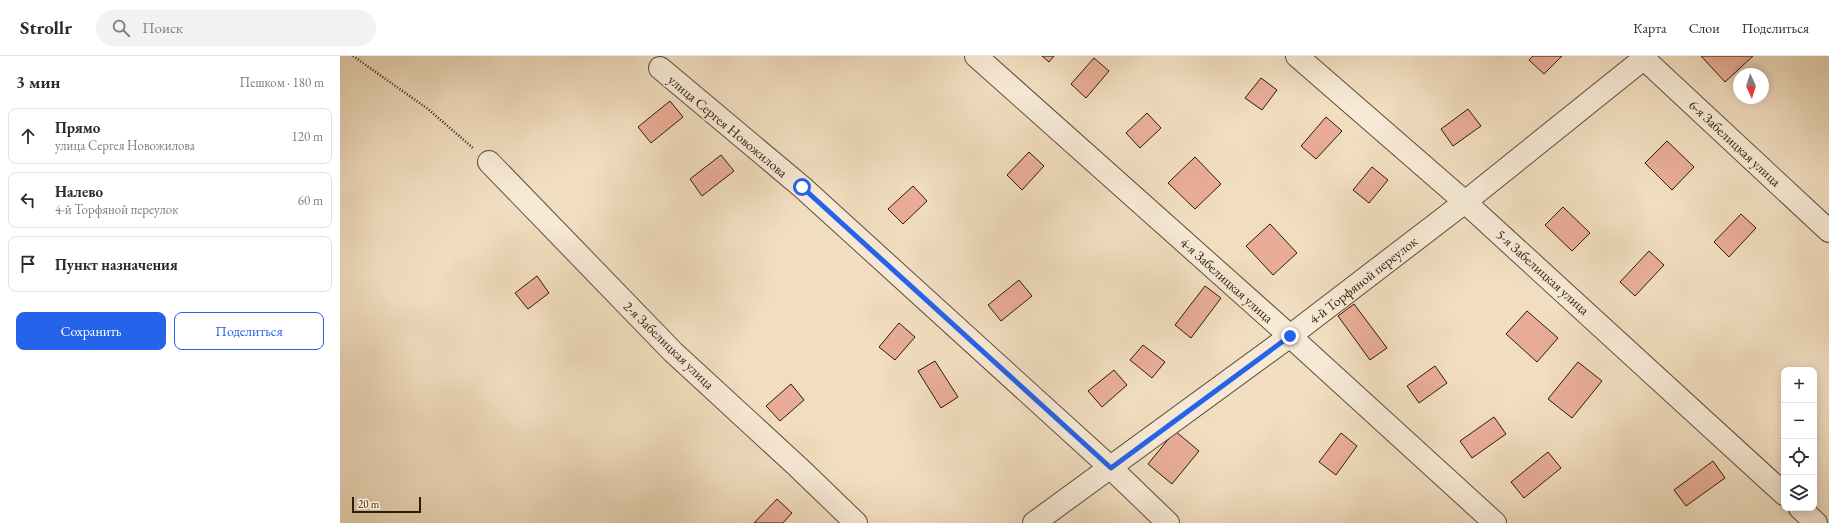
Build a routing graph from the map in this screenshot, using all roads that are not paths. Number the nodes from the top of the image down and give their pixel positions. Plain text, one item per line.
1 (976, 56) edge
2 (1297, 56) edge
3 (1644, 57) edge
4 (660, 68) dead end
5 (489, 162) road end
6 (1465, 202) junction
7 (1829, 231) edge
8 (1290, 336) junction
9 (1111, 468) junction
10 (1781, 491) edge
11 (1803, 511) edge
12 (856, 523) edge
13 (1034, 523) edge
14 (1168, 523) edge
15 (1495, 523) edge
16 (1816, 523) edge

1 - 8 street, 4-я Забелицкая улица
2 - 6 street, 5-я Забелицкая улица
3 - 6 street, 4-й Торфяной переулок
3 - 7 street, 6-я Забелицкая улица
4 - 9 street, улица Сергея Новожилова
5 - 12 street, 2-я Забелицкая улица
6 - 8 street, 4-й Торфяной переулок
6 - 10 street, 5-я Забелицкая улица
8 - 9 street, 4-й Торфяной переулок
8 - 15 street, 4-я Забелицкая улица
9 - 13 street, 4-й Торфяной переулок
9 - 14 street, улица Сергея Новожилова
11 - 16 street

